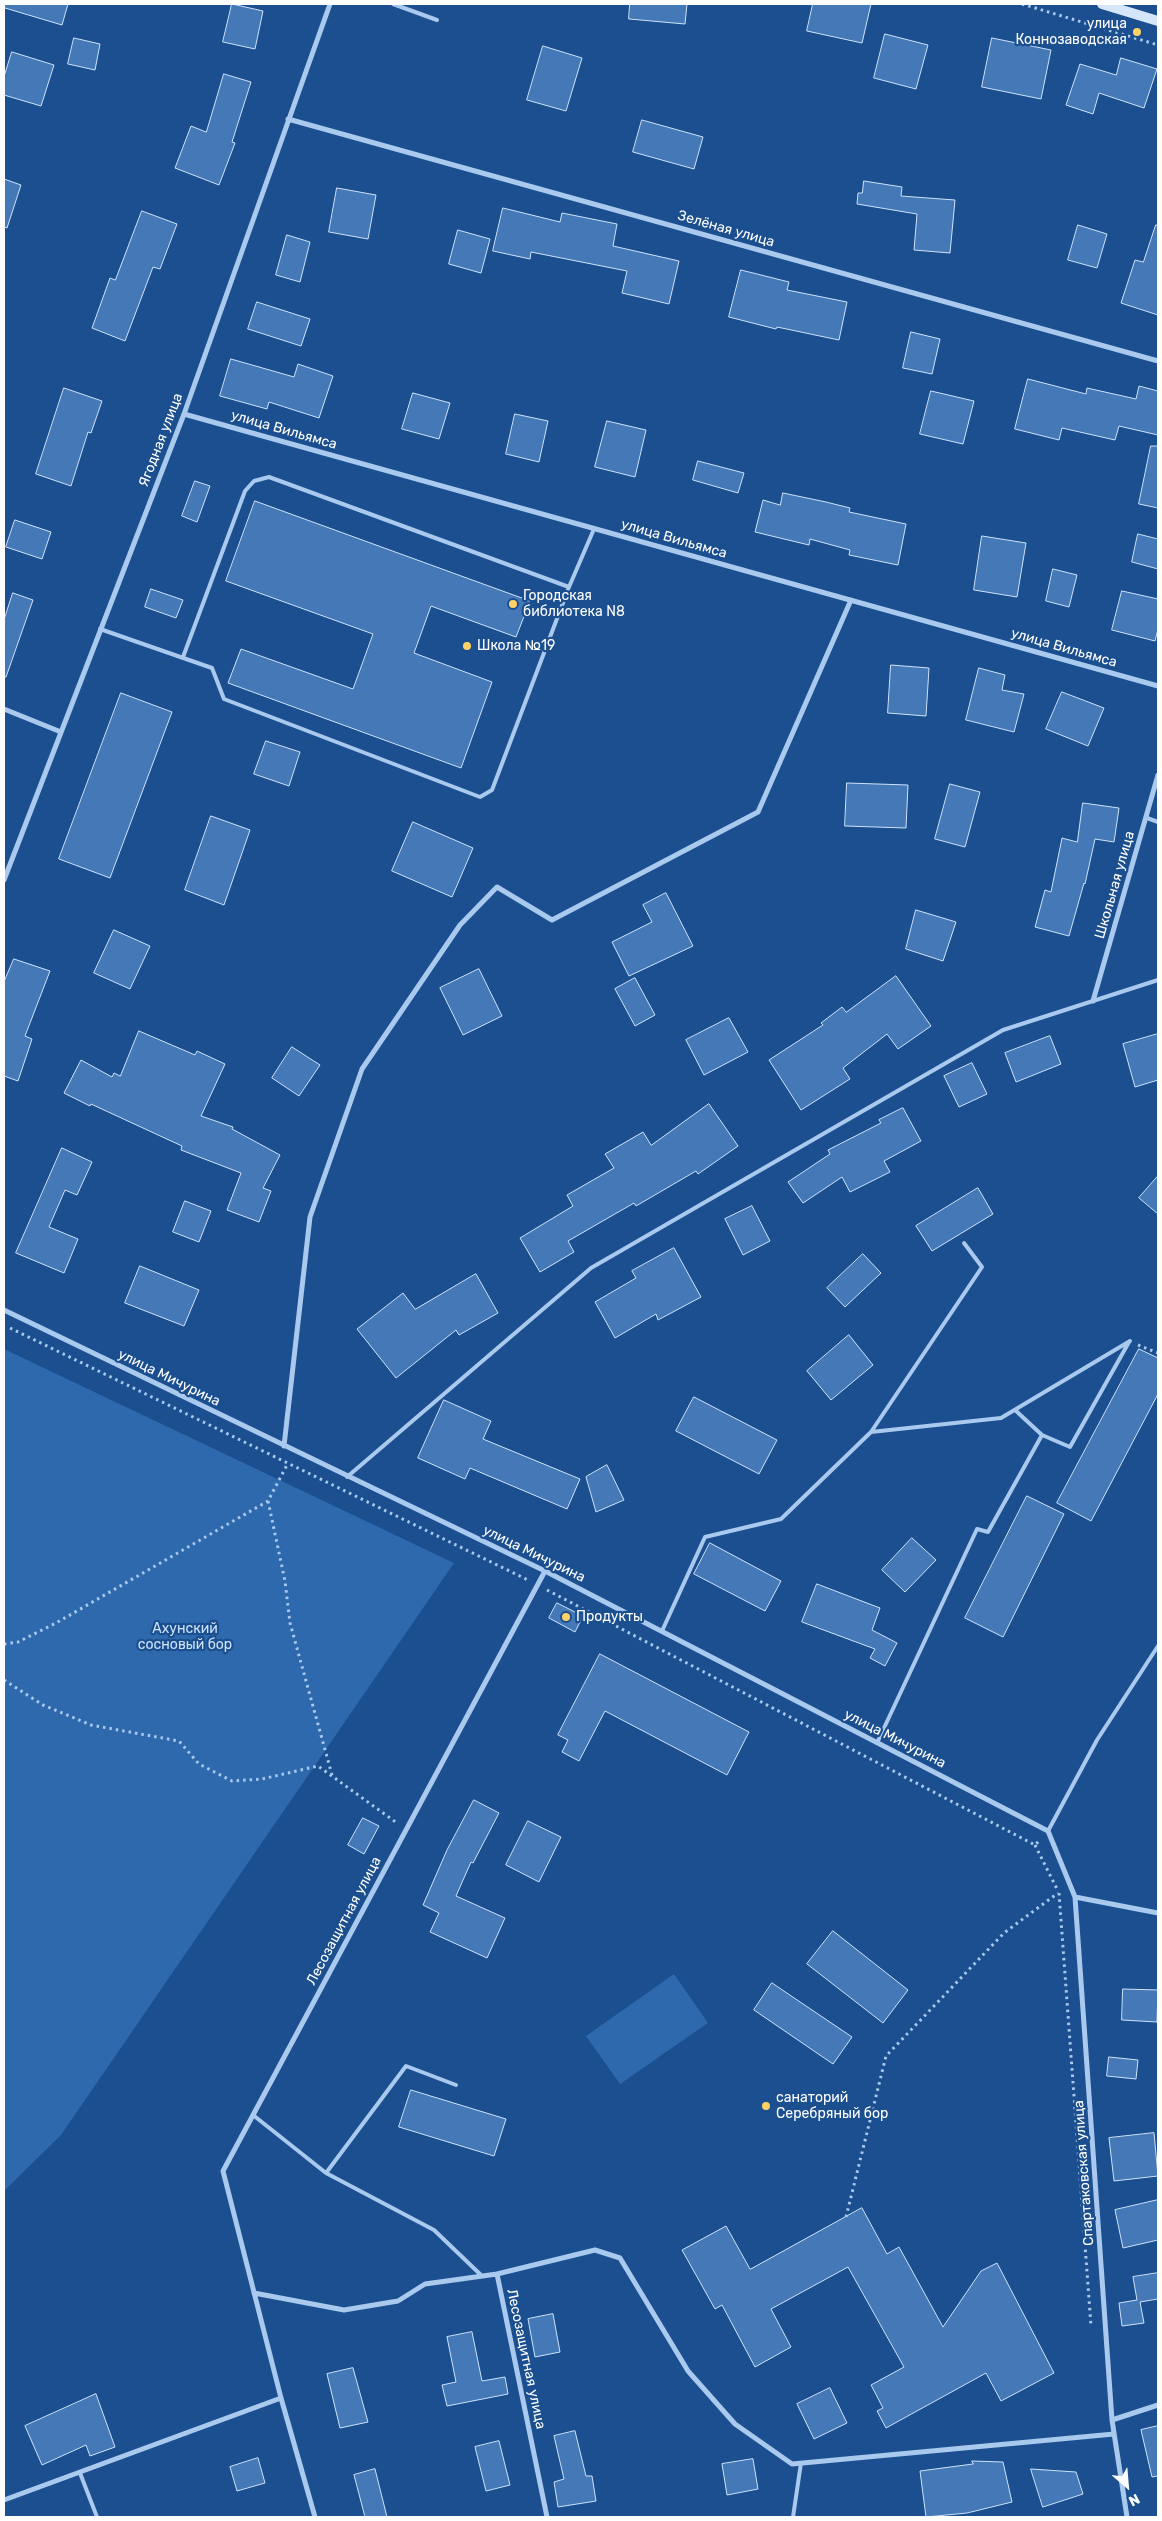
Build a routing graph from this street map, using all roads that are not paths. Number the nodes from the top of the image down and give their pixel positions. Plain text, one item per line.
1 (330, 4) edge
2 (393, 4) edge
3 (1102, 4) edge
4 (437, 20) dead end
5 (1158, 21) edge
6 (288, 119) junction
7 (1158, 360) edge
8 (184, 414) junction
9 (594, 529) junction
10 (569, 587) junction
11 (851, 600) junction
12 (100, 629) junction
13 (183, 657) junction
14 (1158, 686) edge
15 (4, 709) edge
16 (60, 732) junction
17 (1158, 775) edge
18 (1146, 818) junction
19 (1158, 822) edge
20 (4, 880) edge
21 (1158, 980) edge
22 (1093, 1001) junction
23 (964, 1242) dead end
24 (4, 1310) edge
25 (1015, 1410) junction
26 (871, 1432) junction
27 (1042, 1435) junction
28 (284, 1446) junction
29 (348, 1476) junction
30 (544, 1571) junction
31 (662, 1631) junction
32 (1158, 1646) edge
33 (877, 1743) junction
34 (1048, 1831) junction
35 (1075, 1897) junction
36 (1158, 1913) edge
37 (456, 2085) dead end
38 (253, 2115) junction
39 (326, 2173) junction
40 (497, 2274) junction
41 (482, 2276) junction
42 (254, 2293) junction
43 (281, 2398) junction
44 (1158, 2405) edge
45 (1112, 2420) junction
46 (1114, 2434) junction
47 (801, 2463) junction
48 (80, 2473) junction
49 (4, 2500) edge
50 (97, 2517) edge
51 (315, 2517) edge
52 (547, 2517) edge
53 (793, 2517) edge
54 (1127, 2517) edge

1 - 6 street, Ягодная улица
2 - 4 lane
3 - 5 main road
6 - 7 street, Зелёная улица
6 - 8 street, Ягодная улица
8 - 9 street, улица Вильямса
8 - 12 street, Ягодная улица
9 - 10 lane
9 - 11 street, улица Вильямса
10 - 13 lane
10 - 13 lane
11 - 14 street, улица Вильямса
11 - 28 street
12 - 13 lane
12 - 16 street, Ягодная улица
15 - 16 street
16 - 20 street, Ягодная улица
17 - 18 street, Школьная улица
18 - 19 lane
18 - 22 street, Школьная улица
21 - 22 lane
22 - 29 lane
23 - 26 lane
24 - 28 street, улица Мичурина
25 - 26 lane
25 - 27 lane
25 - 27 lane
26 - 31 lane
27 - 33 lane
28 - 29 street, улица Мичурина
29 - 30 street, улица Мичурина
30 - 31 street, улица Мичурина
30 - 38 street, Лесозащитная улица
31 - 33 street, улица Мичурина
32 - 34 lane
33 - 34 street, улица Мичурина
34 - 35 street, Спартаковская улица
35 - 36 street
35 - 45 street, Спартаковская улица
37 - 39 lane
38 - 39 lane
38 - 42 street, Лесозащитная улица
39 - 41 lane
40 - 41 street, Лесозащитная улица
40 - 47 street
40 - 52 street, Лесозащитная улица
41 - 42 street, Лесозащитная улица
42 - 43 street, Лесозащитная улица
43 - 48 street
43 - 51 street, Лесозащитная улица
44 - 45 street
45 - 46 street, Спартаковская улица
46 - 47 street
46 - 54 street, Спартаковская улица
47 - 53 lane
48 - 49 street
48 - 50 lane

